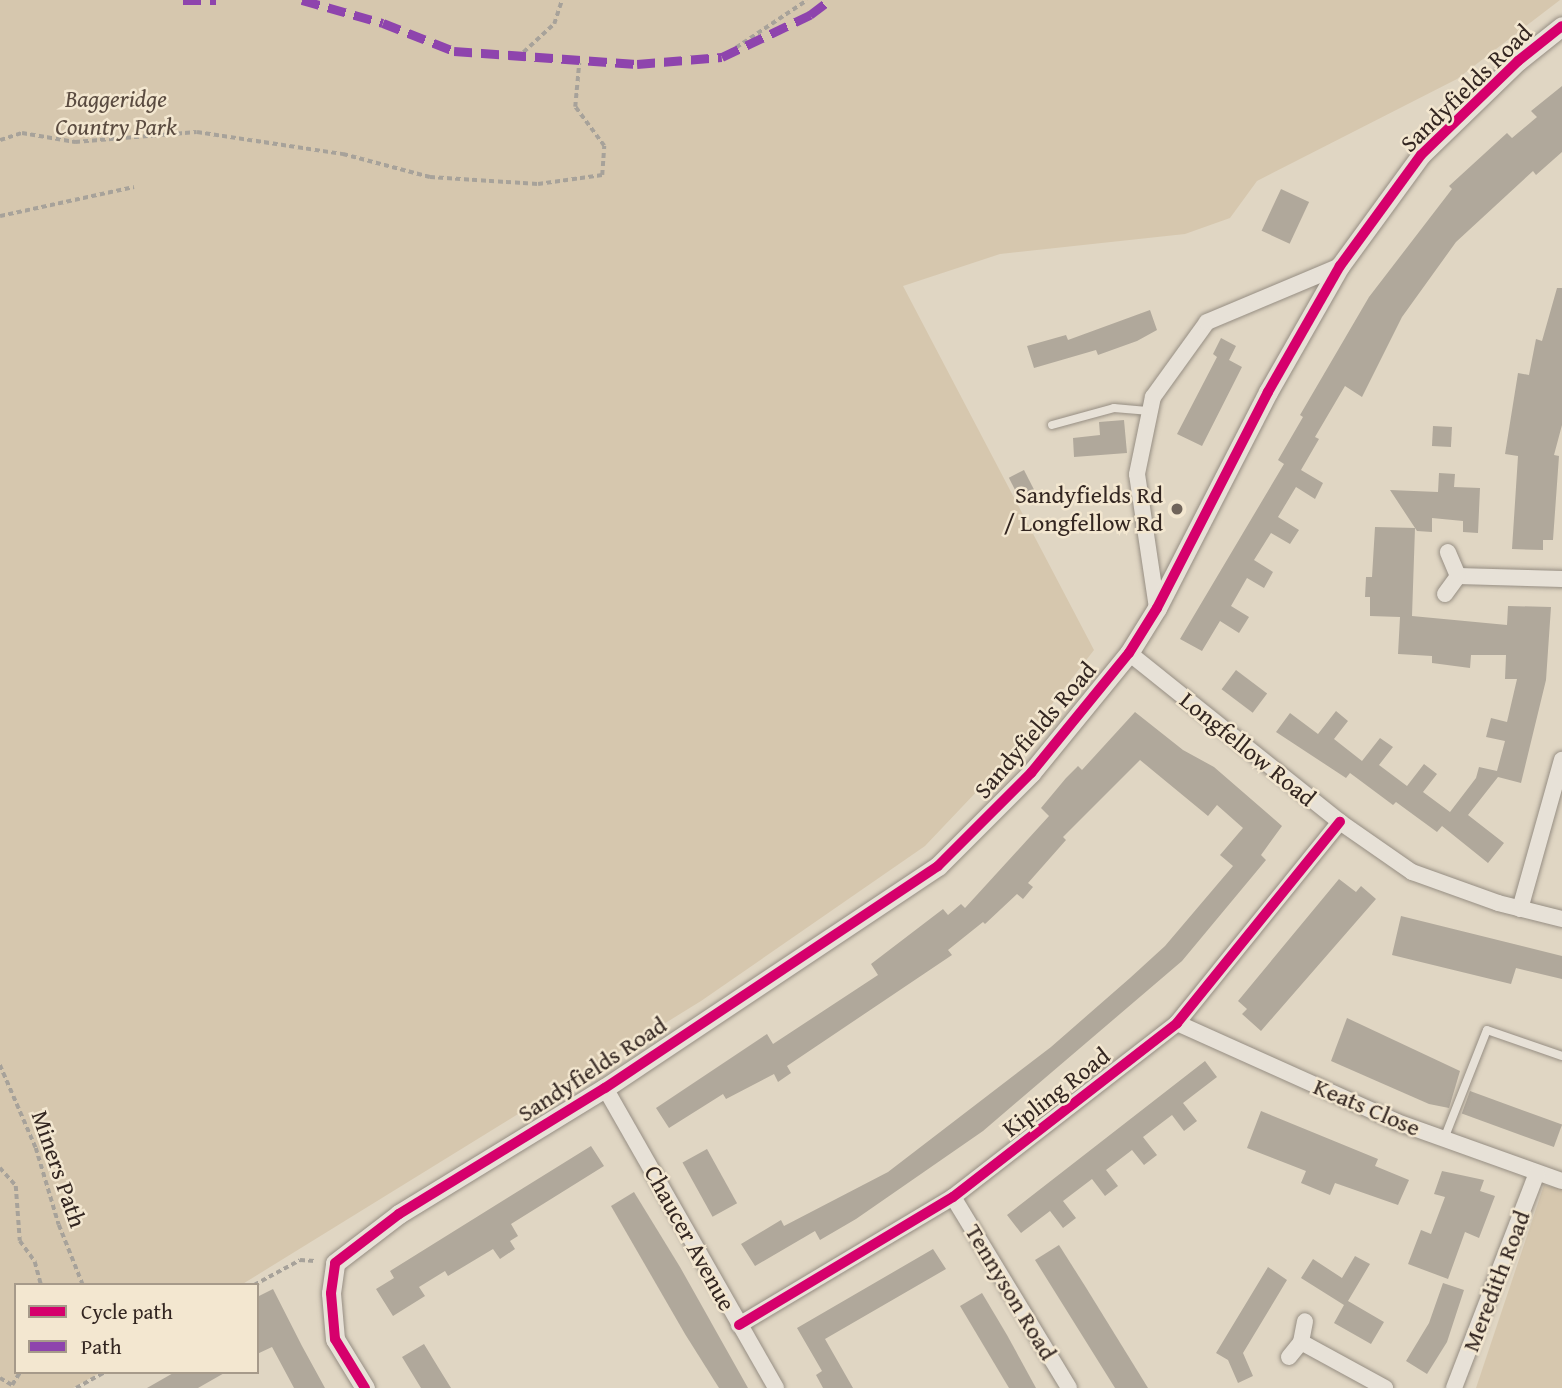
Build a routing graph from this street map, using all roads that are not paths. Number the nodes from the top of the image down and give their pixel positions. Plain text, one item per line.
1 (1562, 26) edge
2 (1340, 266) junction
3 (1150, 411) junction
4 (1052, 425) dead end
5 (1448, 552) dead end
6 (1458, 576) junction
7 (1562, 579) edge
8 (1445, 594) dead end
9 (1157, 608) junction
10 (1129, 653) junction
11 (1562, 760) edge
12 (1340, 822) junction
13 (1520, 909) junction
14 (1562, 919) edge
15 (1177, 1023) junction
16 (1562, 1056) edge
17 (605, 1088) junction
18 (1444, 1139) junction
19 (1537, 1173) junction
20 (1562, 1181) edge
21 (953, 1197) junction
22 (1305, 1321) dead end
23 (739, 1325) junction
24 (1301, 1342) junction
25 (1289, 1357) dead end
26 (365, 1388) edge
27 (776, 1388) edge
28 (1069, 1388) edge
29 (1385, 1388) edge
30 (1454, 1388) edge

1 - 2 street, Sandyfields Road
2 - 3 street
2 - 9 street, Sandyfields Road
3 - 4 lane
3 - 9 street
5 - 6 street
6 - 7 street
6 - 8 street
9 - 10 street, Sandyfields Road
10 - 12 street, Longfellow Road
10 - 17 street, Sandyfields Road
11 - 13 street
12 - 13 street, Longfellow Road
12 - 15 street, Kipling Road
13 - 14 street, Longfellow Road
15 - 18 street, Keats Close
15 - 21 street, Kipling Road
16 - 18 lane
17 - 23 street, Chaucer Avenue
17 - 26 street, Sandyfields Road
18 - 19 street, Keats Close
19 - 20 street, Keats Close
19 - 30 street, Meredith Road
21 - 23 street, Kipling Road
21 - 28 street, Tennyson Road
22 - 24 street
23 - 27 street, Chaucer Avenue
24 - 25 street
24 - 29 street

